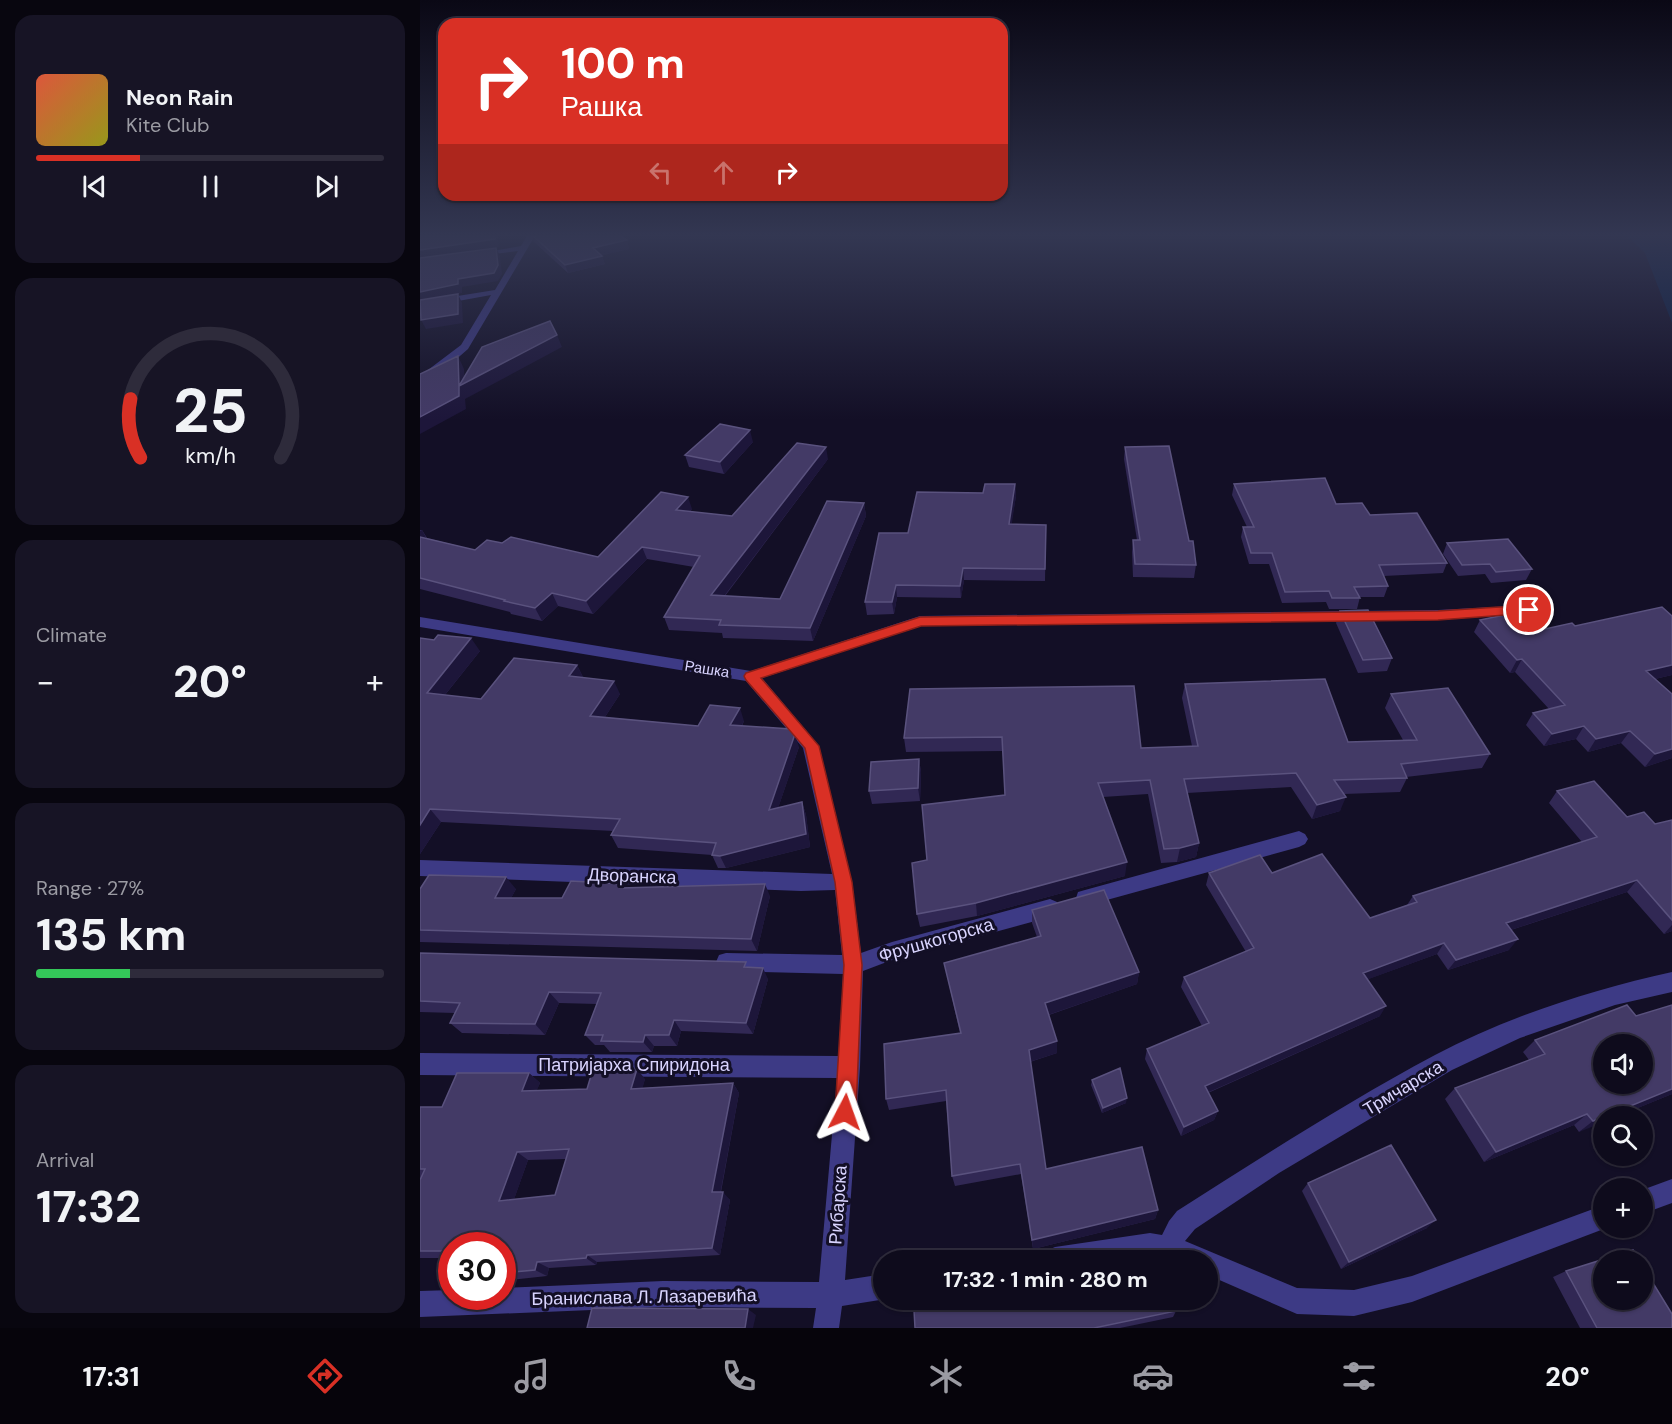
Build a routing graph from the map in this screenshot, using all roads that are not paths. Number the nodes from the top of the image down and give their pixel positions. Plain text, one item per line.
1 (473, 296) edge
2 (494, 296) edge
3 (420, 305) edge
4 (420, 380) edge
5 (1529, 610) dead end
6 (420, 622) edge
7 (751, 676) junction
8 (1299, 839) dead end
9 (420, 868) edge
10 (843, 882) junction
11 (701, 961) edge
12 (853, 965) junction
13 (1672, 982) edge
14 (420, 1064) edge
15 (849, 1067) junction
16 (1672, 1191) edge
17 (1653, 1198) edge
18 (1593, 1221) edge
19 (1118, 1250) edge
20 (1167, 1250) edge
21 (1170, 1250) edge
22 (1218, 1266) edge
23 (873, 1289) edge
24 (831, 1295) junction
25 (420, 1304) edge
26 (826, 1328) edge

1 - 3 street
2 - 4 street
5 - 7 street, Рашка
6 - 7 street, Рашка
7 - 10 street, Рибарска
8 - 12 street, Фрушкогорска
9 - 10 street, Дворанска
10 - 12 street, Рибарска
11 - 12 street, Фрушкогорска
12 - 15 street, Рибарска
13 - 21 street, Трмчарска
14 - 15 street, Патријарха Спиридона
15 - 24 street, Рибарска
16 - 17 street
18 - 22 street
19 - 20 street
23 - 24 street
24 - 25 street, Бранислава Л. Лазаревића
24 - 26 street, Рибарска

